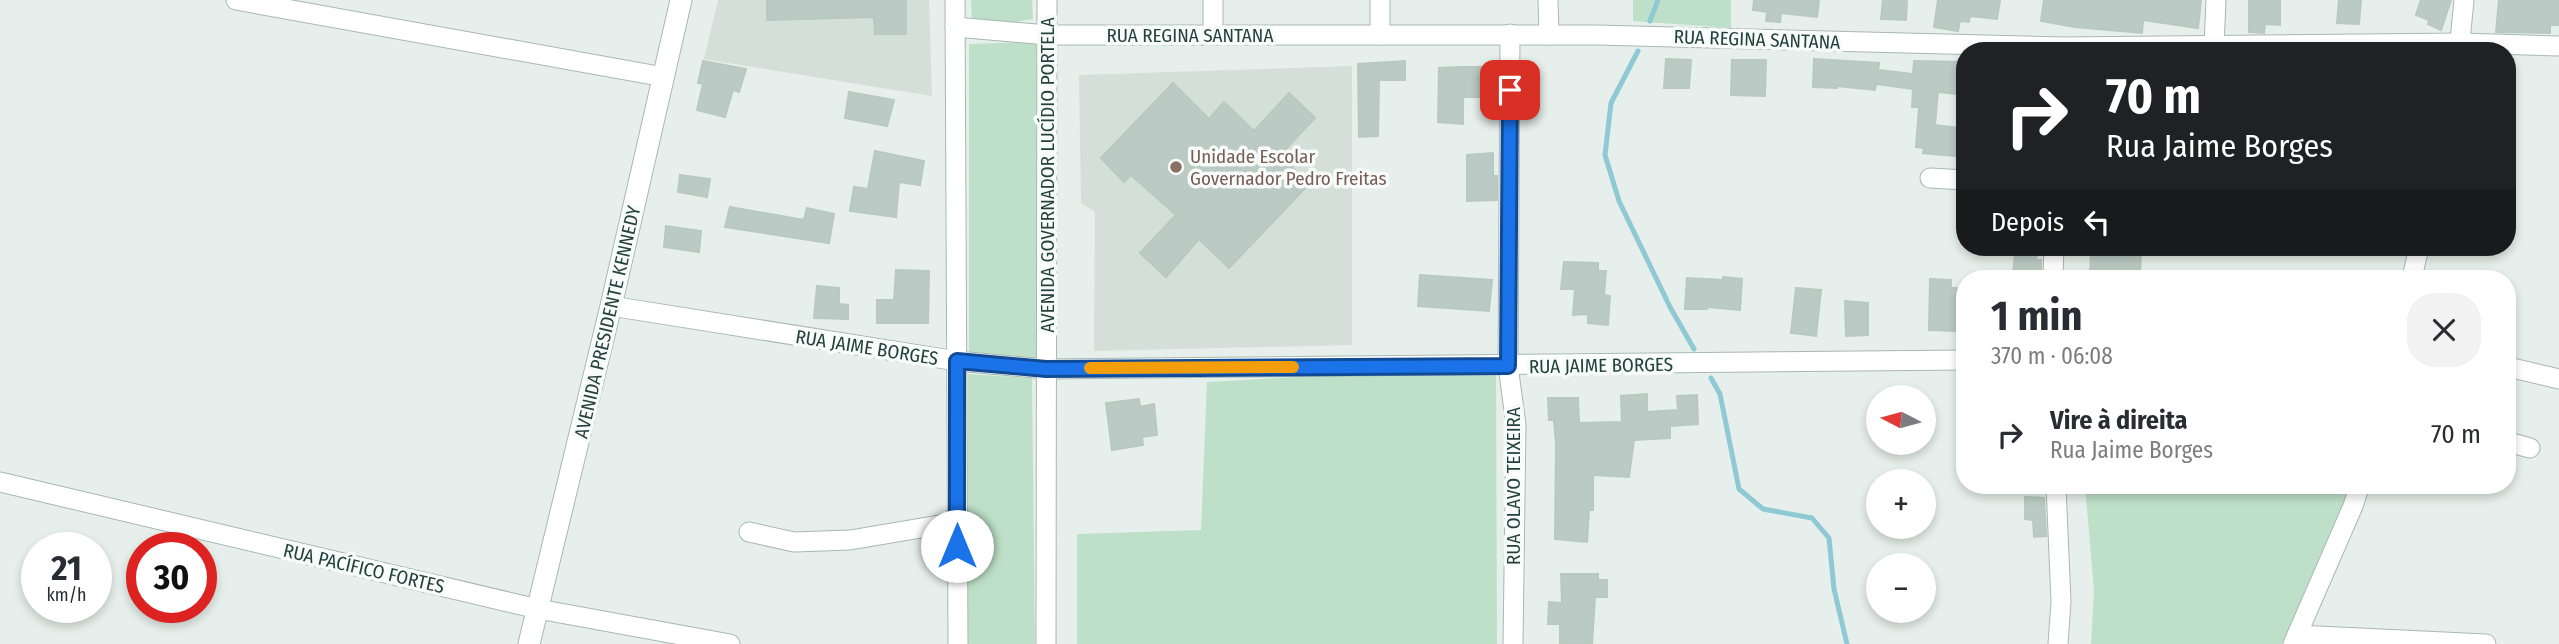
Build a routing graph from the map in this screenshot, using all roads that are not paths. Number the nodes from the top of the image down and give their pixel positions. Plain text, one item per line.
1 (236, 0) edge
2 (681, 0) edge
3 (955, 0) edge
4 (1047, 0) edge
5 (1213, 0) edge
6 (1380, 0) edge
7 (1548, 0) edge
8 (2216, 0) edge
9 (2464, 0) edge
10 (955, 27) junction
11 (1510, 34) junction
12 (1048, 35) junction
13 (1213, 35) junction
14 (1380, 35) junction
15 (1549, 35) junction
16 (2214, 42) edge
17 (2460, 42) edge
18 (1956, 46) edge
19 (2516, 46) edge
20 (2559, 46) edge
21 (664, 77) junction
22 (1930, 178) dead end
23 (1956, 179) edge
24 (611, 306) junction
25 (1956, 360) edge
26 (957, 361) junction
27 (1508, 366) junction
28 (1046, 369) junction
29 (2516, 369) edge
30 (2559, 379) edge
31 (2516, 444) edge
32 (2530, 448) dead end
33 (0, 482) edge
34 (2056, 494) edge
35 (2357, 494) edge
36 (957, 522) junction
37 (749, 532) dead end
38 (538, 609) junction
39 (2295, 639) edge
40 (529, 644) edge
41 (730, 644) edge
42 (958, 644) edge
43 (1046, 644) edge
44 (1513, 644) edge
45 (2058, 644) edge
46 (2486, 644) edge

1 - 21 street
2 - 21 street, AVENIDA PRESIDENTE KENNEDY
3 - 10 street
4 - 12 street, AVENIDA GOVERNADOR LUCÍDIO PORTELA
5 - 13 street
6 - 14 street
7 - 15 street
8 - 16 street
9 - 17 street
10 - 12 street, RUA REGINA SANTANA
10 - 26 street
11 - 14 street, RUA REGINA SANTANA
11 - 15 street, RUA REGINA SANTANA
11 - 27 street, RUA OLAVO TEIXEIRA
12 - 13 street, RUA REGINA SANTANA
12 - 28 street, AVENIDA GOVERNADOR LUCÍDIO PORTELA
13 - 14 street, RUA REGINA SANTANA
15 - 18 street, RUA REGINA SANTANA
19 - 20 street, RUA REGINA SANTANA
21 - 24 street, AVENIDA PRESIDENTE KENNEDY
22 - 23 street
24 - 26 street, RUA JAIME BORGES
24 - 38 street, AVENIDA PRESIDENTE KENNEDY
25 - 27 street, RUA JAIME BORGES
26 - 28 street, RUA JAIME BORGES
26 - 36 street
27 - 28 street, RUA JAIME BORGES
27 - 44 street, RUA OLAVO TEIXEIRA
28 - 43 street, AVENIDA GOVERNADOR LUCÍDIO PORTELA
29 - 30 street
31 - 32 street
33 - 38 street, RUA PACÍFICO FORTES
34 - 45 street
35 - 39 street
36 - 37 street
36 - 42 street
38 - 40 street, AVENIDA PRESIDENTE KENNEDY
38 - 41 street, RUA PACÍFICO FORTES
39 - 46 street

